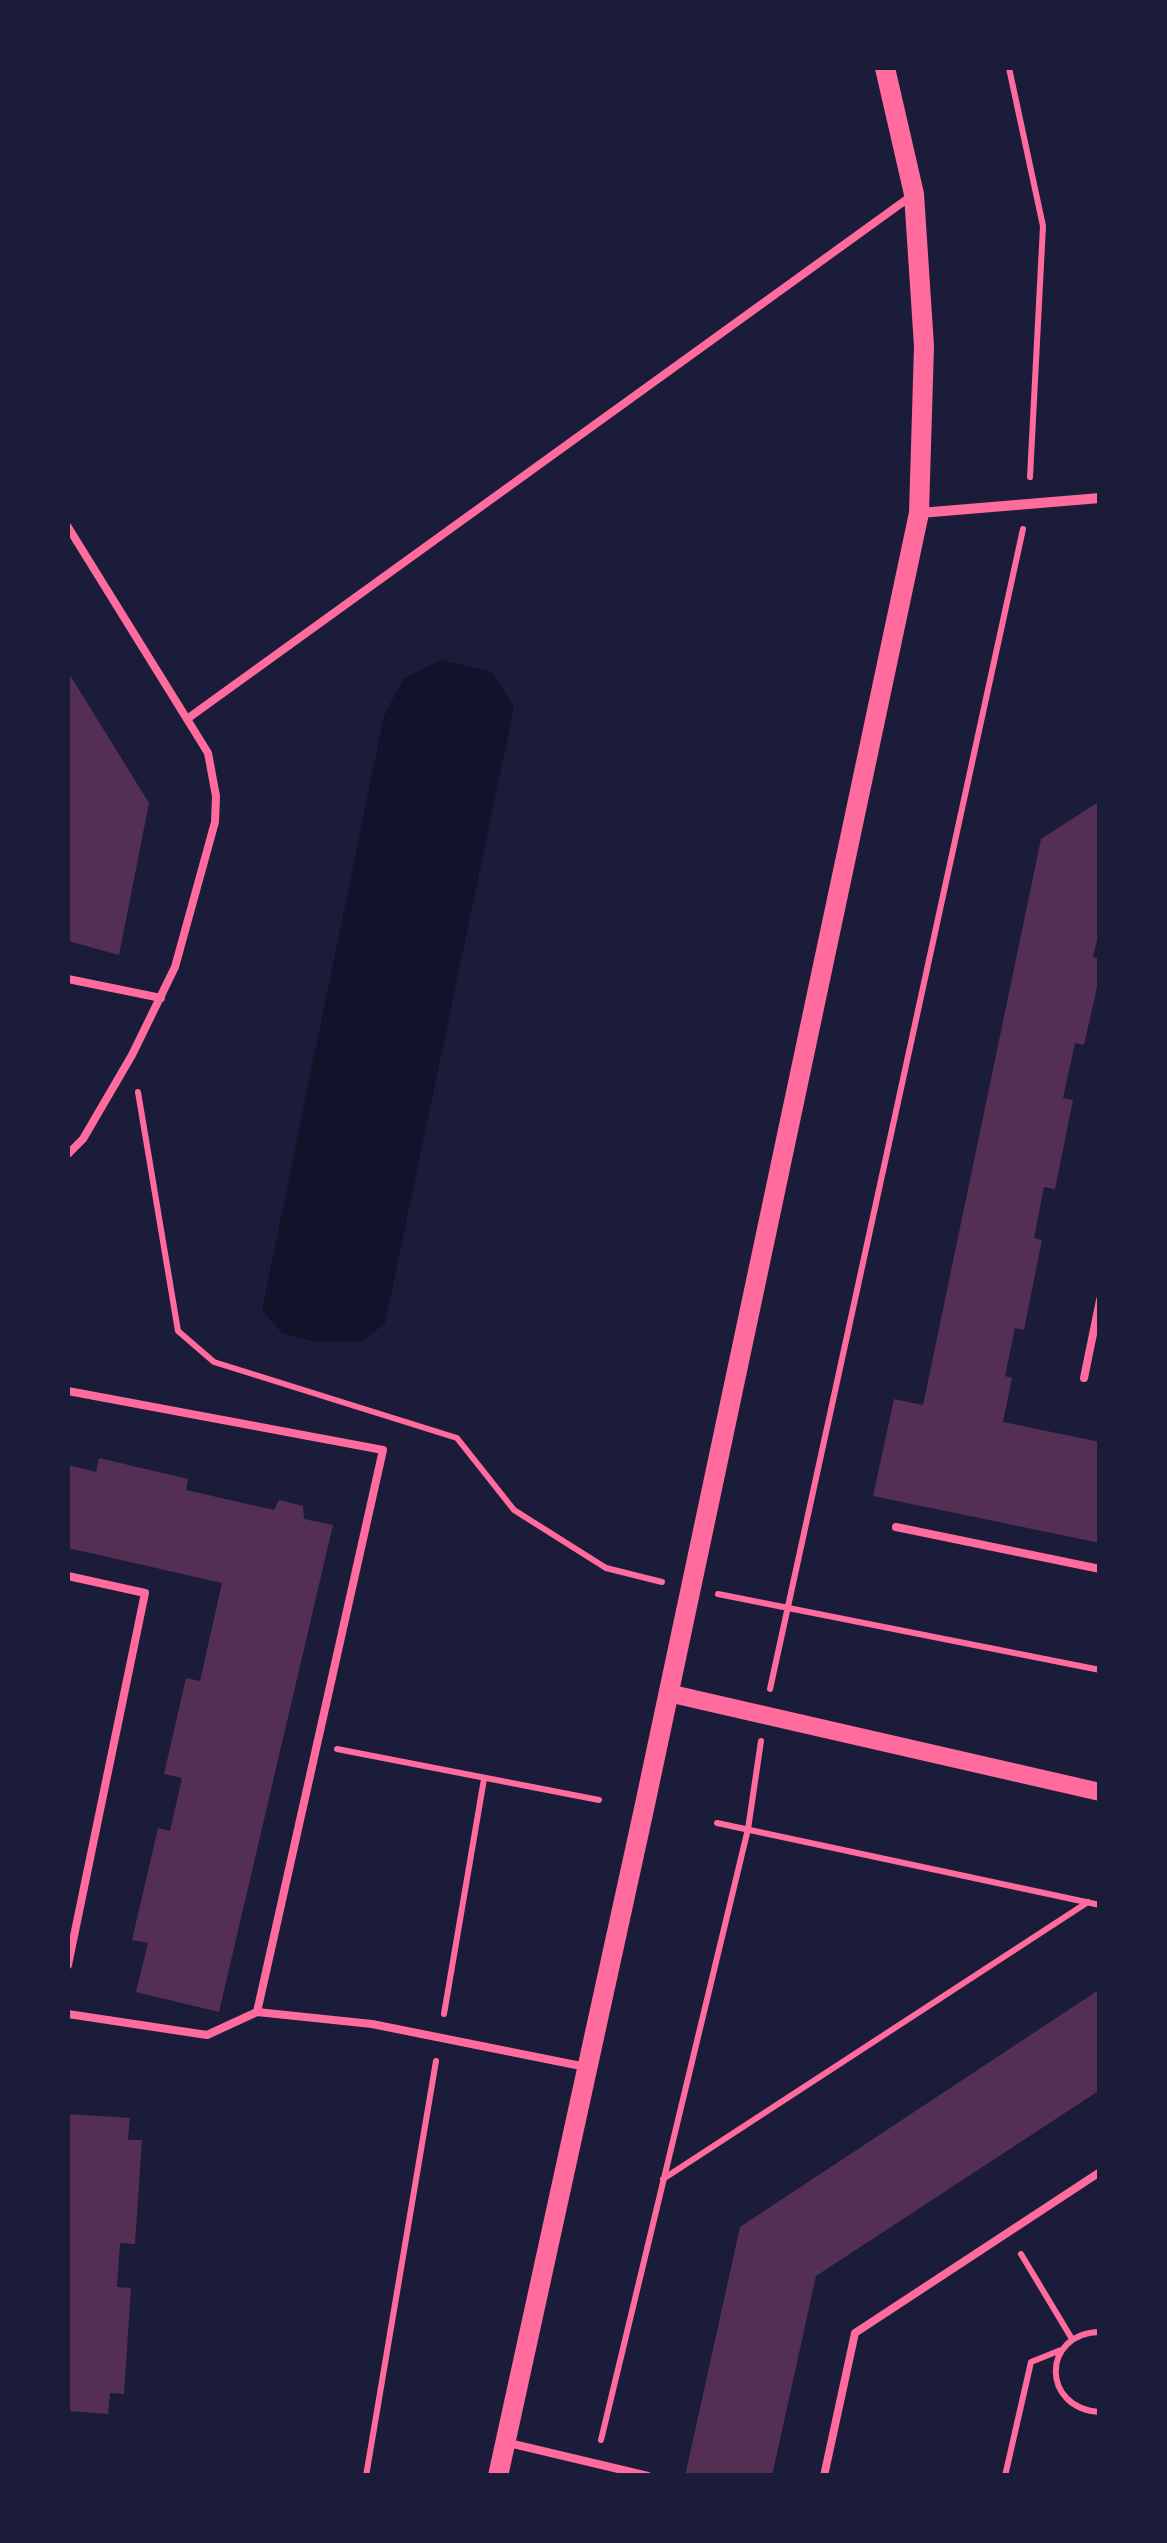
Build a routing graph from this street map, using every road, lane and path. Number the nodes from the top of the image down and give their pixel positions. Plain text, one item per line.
1 (884, 68) edge
2 (1009, 68) edge
3 (914, 194) junction
4 (1100, 498) edge
5 (1029, 504) junction
6 (918, 512) junction
7 (68, 527) edge
8 (187, 719) junction
9 (68, 979) edge
10 (162, 998) junction
11 (132, 1055) junction
12 (68, 1154) edge
13 (1100, 1300) edge
14 (1084, 1378) dead end
15 (68, 1391) edge
16 (896, 1527) dead end
17 (1100, 1570) edge
18 (68, 1576) edge
19 (691, 1589) junction
20 (789, 1608) junction
21 (1100, 1670) edge
22 (668, 1693) junction
23 (764, 1715) junction
24 (317, 1745) junction
25 (484, 1779) junction
26 (1100, 1792) edge
27 (599, 1800) dead end
28 (716, 1823) dead end
29 (748, 1829) junction
30 (1088, 1902) junction
31 (1100, 1905) edge
32 (68, 1965) edge
33 (257, 2012) junction
34 (68, 2014) edge
35 (440, 2039) junction
36 (586, 2067) junction
37 (1100, 2172) edge
38 (663, 2179) junction
39 (1008, 2233) junction
40 (1100, 2332) edge
41 (1072, 2338) junction
42 (1061, 2350) junction
43 (1100, 2412) edge
44 (504, 2442) junction
45 (595, 2464) junction
46 (366, 2476) edge
47 (498, 2476) edge
48 (648, 2476) edge
49 (824, 2476) edge
50 (1005, 2476) edge

1 - 3 main road
2 - 5 path
3 - 6 main road
3 - 8 lane
4 - 5 street
5 - 6 street
5 - 20 path
6 - 19 main road
7 - 8 lane
8 - 10 lane
9 - 10 lane
10 - 11 lane
11 - 12 lane
11 - 19 path
13 - 14 lane
15 - 24 lane
16 - 17 lane
18 - 32 lane
19 - 20 path
19 - 22 main road
20 - 21 path
20 - 23 path
22 - 23 street
22 - 36 main road
23 - 26 street
23 - 29 path
24 - 25 path
24 - 33 lane
25 - 27 path
25 - 35 path
28 - 29 path
29 - 30 path
29 - 38 path
30 - 31 path
30 - 38 path
33 - 34 lane
33 - 35 lane
35 - 36 lane
35 - 46 path
36 - 44 main road
37 - 39 lane
38 - 45 path
39 - 41 path
39 - 49 lane
40 - 41 path
41 - 42 path
42 - 43 path
42 - 50 path
44 - 45 lane
44 - 47 main road
45 - 48 lane

